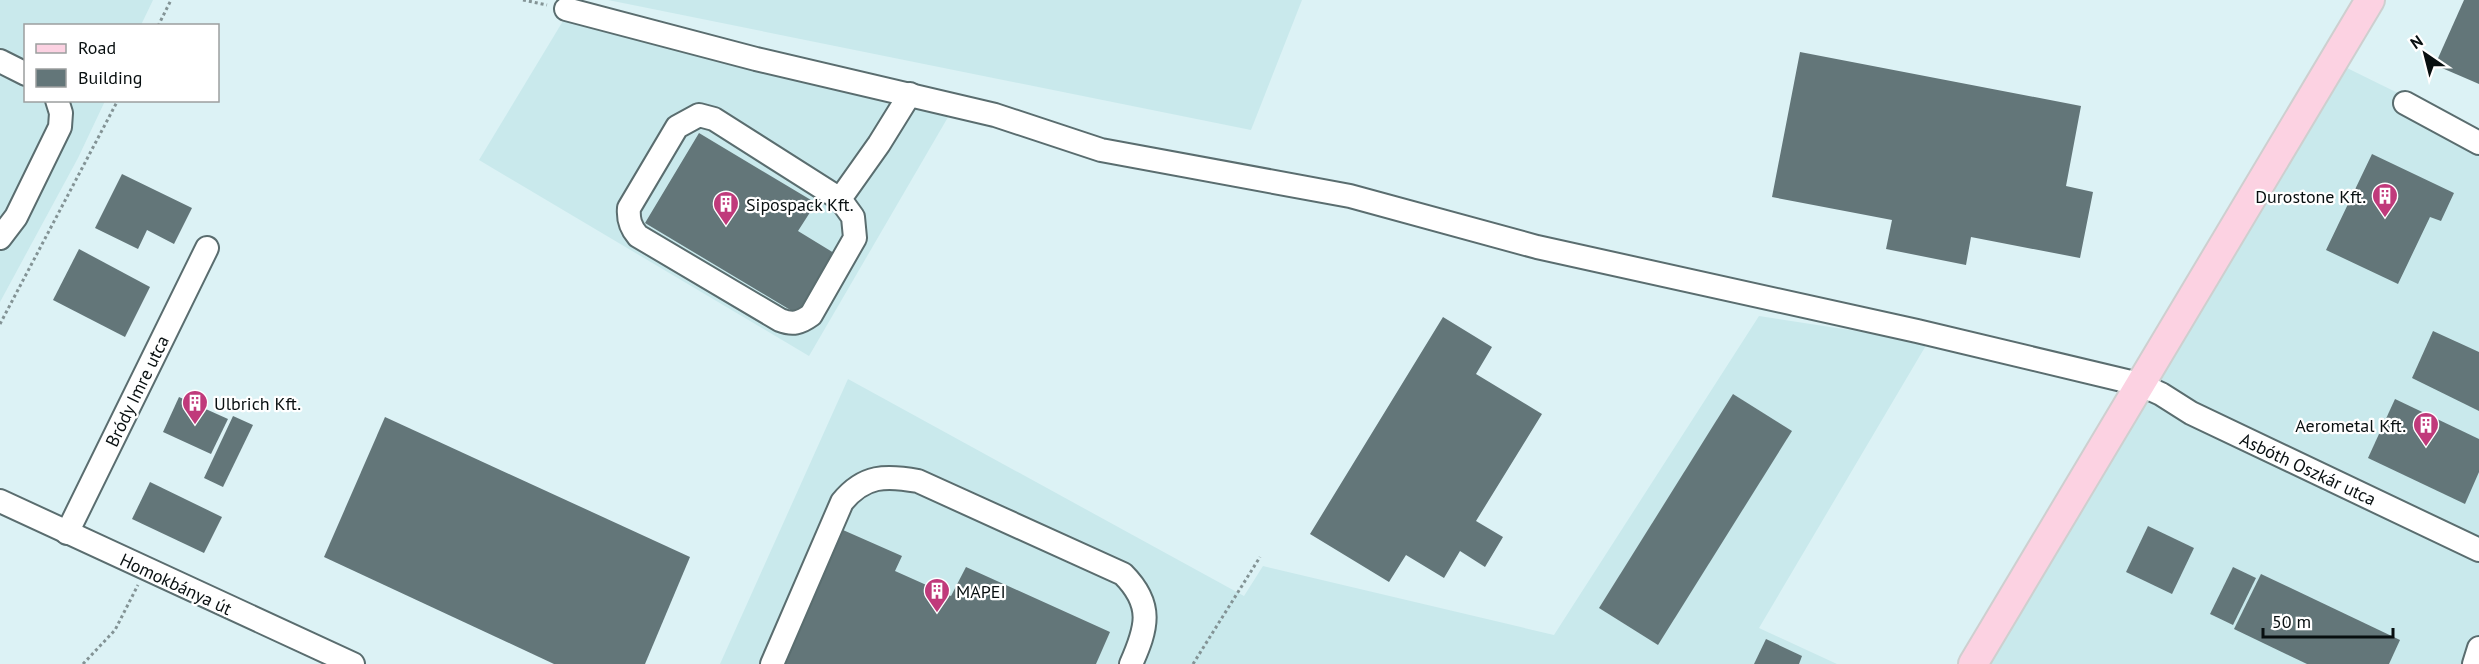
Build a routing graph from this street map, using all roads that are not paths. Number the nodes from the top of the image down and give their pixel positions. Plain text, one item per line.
1 (2370, 0) edge
2 (566, 9) road end
3 (0, 61) edge
4 (24, 73) edge
5 (910, 94) junction
6 (58, 102) edge
7 (2405, 103) dead end
8 (2479, 143) edge
9 (840, 199) junction
10 (0, 238) edge
11 (207, 248) dead end
12 (2139, 384) junction
13 (0, 501) edge
14 (67, 533) junction
15 (2479, 550) edge
16 (2479, 648) edge
17 (353, 664) edge
18 (772, 664) edge
19 (1131, 664) edge
20 (1973, 664) edge
21 (2474, 664) edge

1 - 12 main road
2 - 5 street, Asbóth Oszkár utca
3 - 4 street
5 - 9 street
5 - 12 street, Asbóth Oszkár utca
6 - 10 street
7 - 8 street
9 - 9 street
11 - 14 street, Bródy Imre utca
12 - 15 street, Asbóth Oszkár utca
12 - 20 main road
13 - 14 street, Homokbánya út
14 - 17 street, Homokbánya út
16 - 21 street
18 - 19 street

